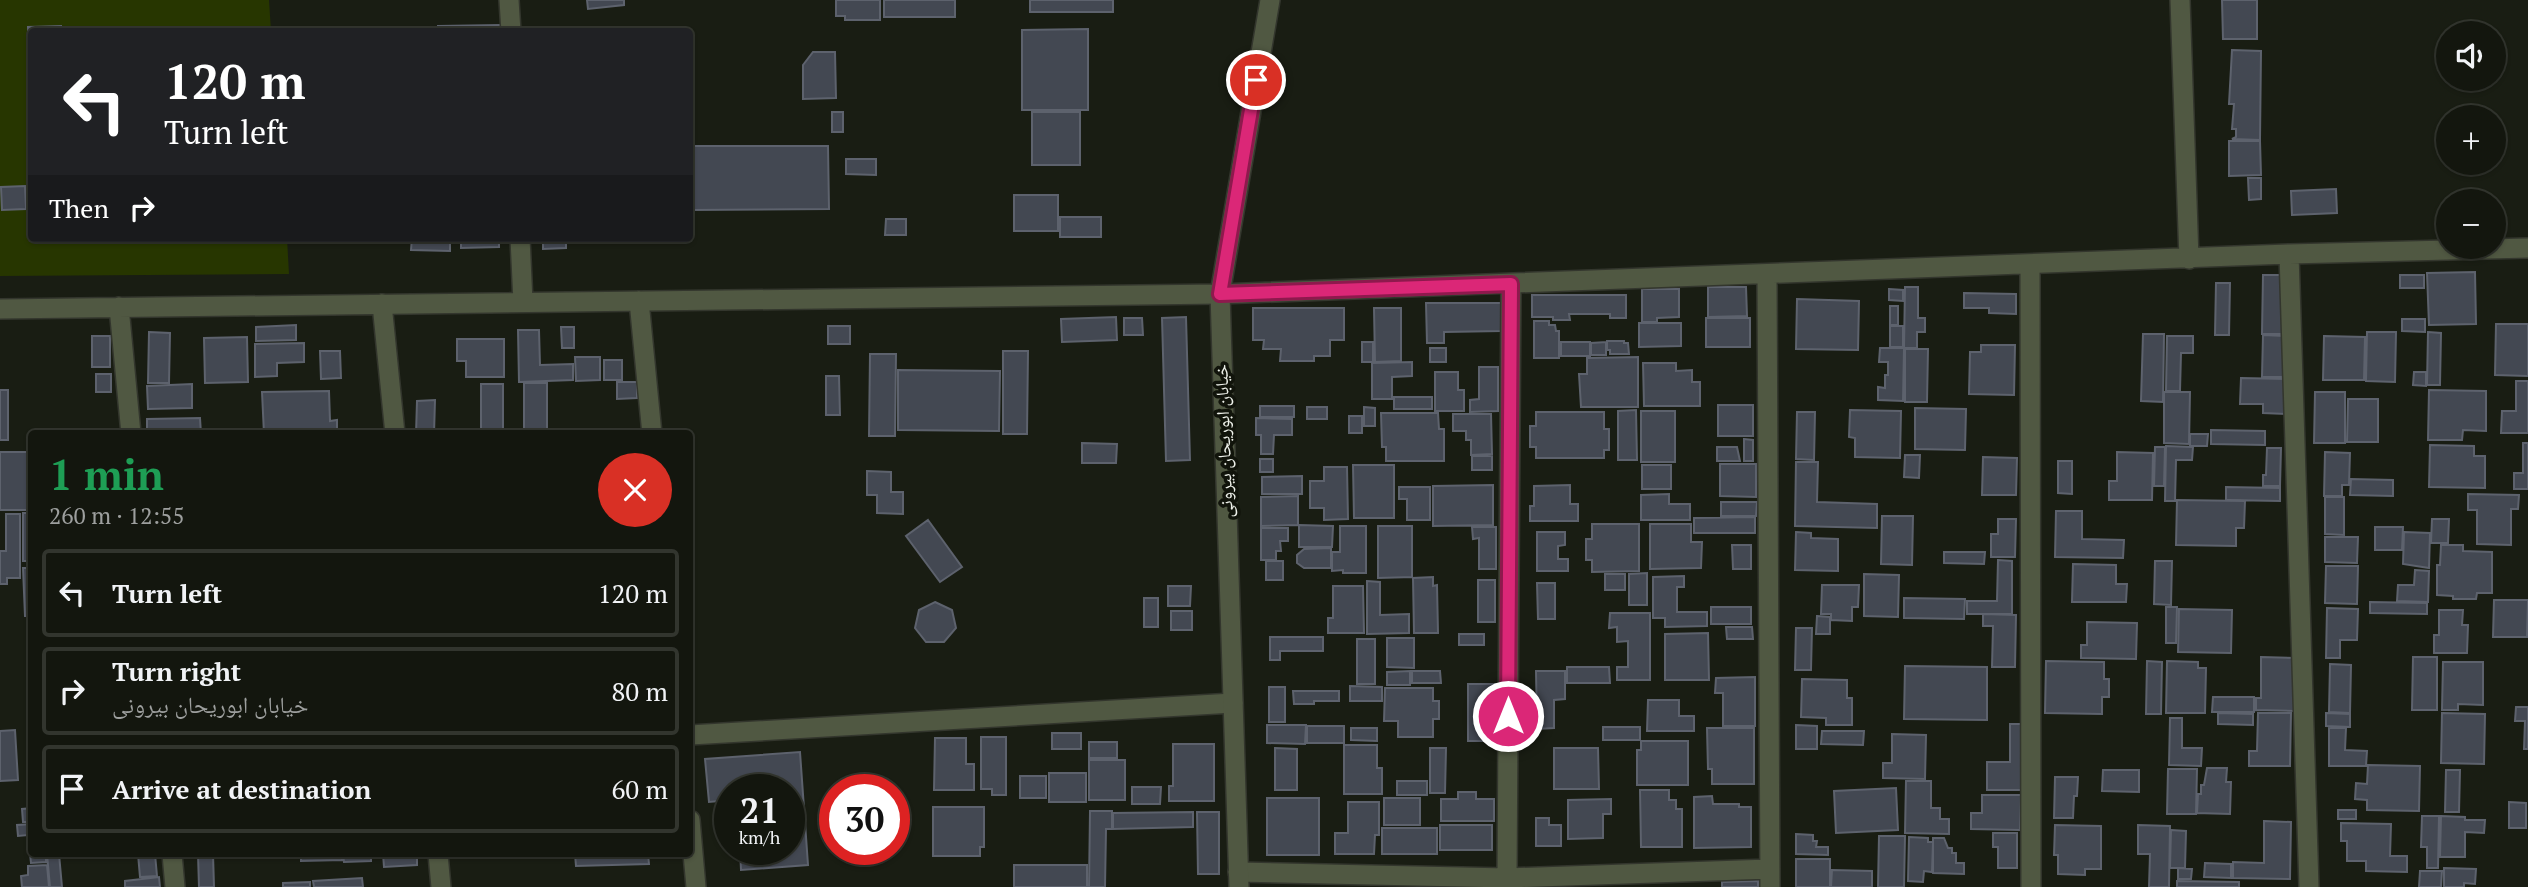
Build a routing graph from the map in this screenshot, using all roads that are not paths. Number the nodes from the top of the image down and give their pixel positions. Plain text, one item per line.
1 (509, 0) edge
2 (1270, 0) edge
3 (2180, 0) edge
4 (511, 28) edge
5 (520, 242) edge
6 (2528, 248) edge
7 (2290, 254) junction
8 (2189, 259) junction
9 (2030, 265) junction
10 (1767, 274) junction
11 (1511, 284) junction
12 (1220, 294) junction
13 (639, 301) junction
14 (523, 302) junction
15 (382, 304) junction
16 (119, 307) junction
17 (0, 309) edge
18 (131, 430) edge
19 (395, 430) edge
20 (652, 430) edge
21 (1233, 703) junction
22 (693, 735) edge
23 (693, 854) edge
24 (172, 857) edge
25 (438, 857) edge
26 (1507, 878) junction
27 (1770, 878) edge
28 (1239, 880) edge
29 (175, 887) edge
30 (441, 887) edge
31 (696, 887) edge
32 (2031, 887) edge
33 (2309, 887) edge

1 - 4 street
2 - 12 street, خیابان ابوریحان بیرونی
3 - 8 street
5 - 14 street
6 - 7 street
7 - 8 street
7 - 33 street
8 - 9 street
9 - 10 street
9 - 32 street
10 - 11 street
10 - 27 street
11 - 12 street
11 - 26 street
12 - 13 street
12 - 21 street, خیابان ابوریحان بیرونی
13 - 14 street
13 - 20 street
14 - 15 street
15 - 16 street
15 - 19 street
16 - 17 street
16 - 18 street
21 - 22 street
21 - 28 street, خیابان ابوریحان بیرونی
23 - 31 street
24 - 29 street
25 - 30 street
26 - 27 street
26 - 28 street

